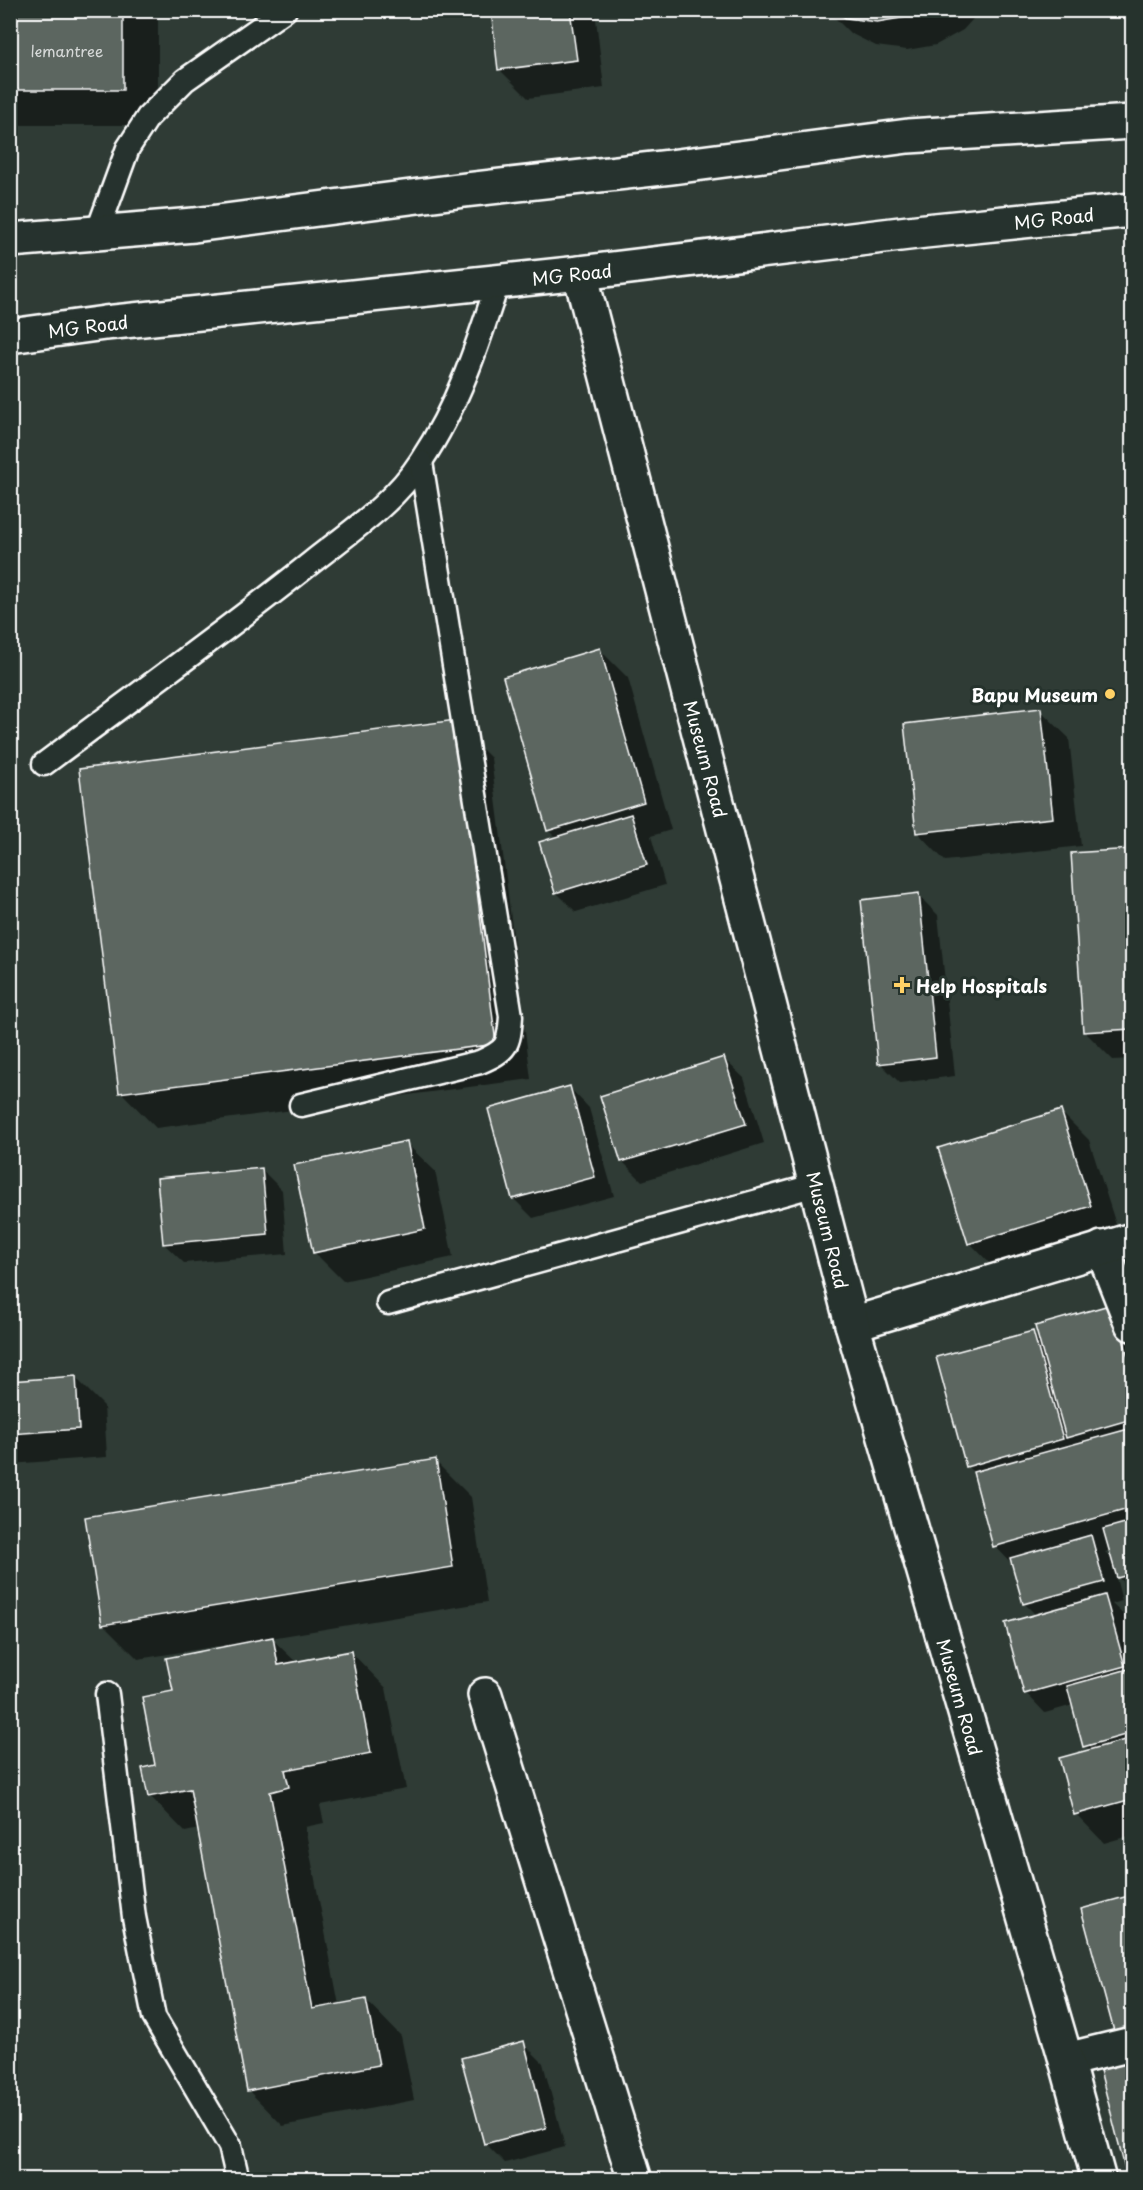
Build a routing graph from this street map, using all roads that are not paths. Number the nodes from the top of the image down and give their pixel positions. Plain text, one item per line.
1 (285, 10) edge
2 (1132, 122) edge
3 (1132, 210) edge
4 (97, 233) junction
5 (10, 240) edge
6 (580, 273) junction
7 (498, 282) junction
8 (10, 336) edge
9 (421, 462) junction
10 (44, 764) dead end
11 (301, 1105) dead end
12 (816, 1185) junction
13 (1117, 1244) edge
14 (388, 1303) dead end
15 (852, 1324) junction
16 (1132, 1324) edge
17 (107, 1694) dead end
18 (485, 1695) dead end
19 (1132, 2044) edge
20 (1066, 2060) junction
21 (238, 2180) edge
22 (636, 2180) edge
23 (1099, 2180) edge

1 - 4 lane
2 - 4 street
3 - 6 street, MG Road
4 - 5 street
6 - 7 street, MG Road
6 - 12 street, Museum Road
7 - 8 street, MG Road
7 - 9 lane
9 - 10 lane
9 - 11 lane
12 - 14 lane
12 - 15 street, Museum Road
13 - 15 street
13 - 16 street
15 - 20 street, Museum Road
17 - 21 lane
18 - 22 street
19 - 20 street
20 - 23 street, Museum Road

